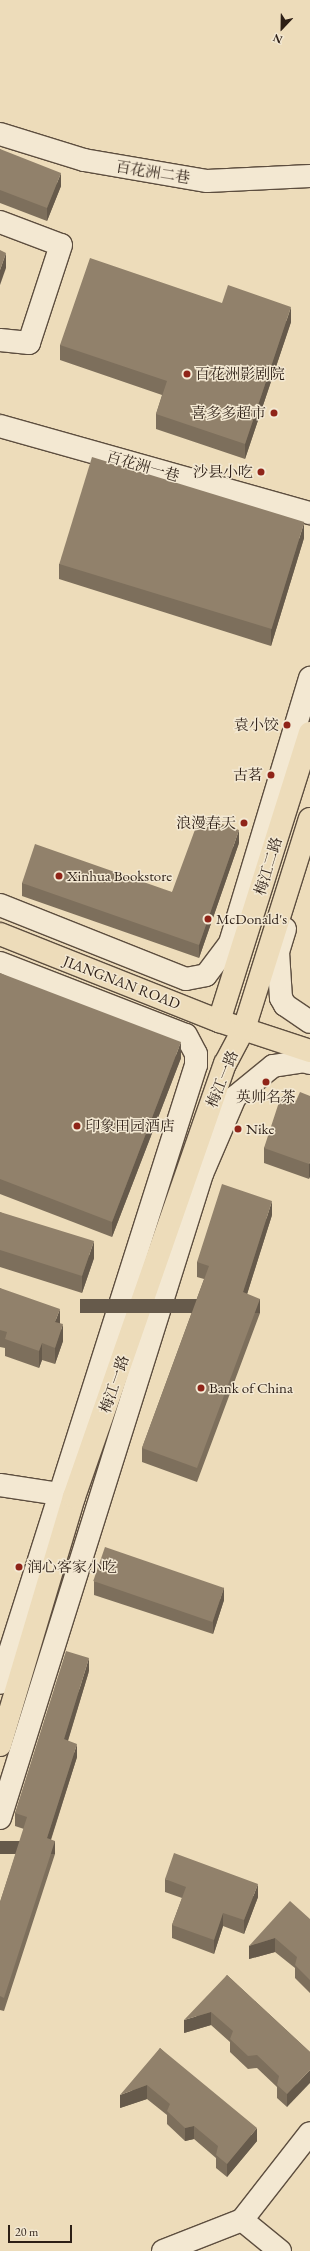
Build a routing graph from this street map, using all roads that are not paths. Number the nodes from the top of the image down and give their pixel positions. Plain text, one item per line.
1 (0, 134) edge
2 (310, 176) edge
3 (0, 222) edge
4 (0, 340) edge
5 (0, 426) edge
6 (310, 512) edge
7 (310, 678) edge
8 (310, 733) edge
9 (310, 819) edge
10 (310, 852) edge
11 (0, 905) edge
12 (0, 934) edge
13 (0, 963) edge
14 (219, 1021) junction
15 (310, 1022) edge
16 (244, 1029) junction
17 (310, 1051) edge
18 (310, 1063) edge
19 (0, 1485) edge
20 (67, 1495) junction
21 (0, 1683) edge
22 (0, 1745) edge
23 (0, 1818) edge
24 (310, 2133) edge
25 (242, 2220) junction
26 (163, 2251) edge
27 (280, 2251) edge

1 - 2 street, 百花洲二巷
3 - 4 street
5 - 6 street, 百花洲一巷
7 - 11 street
8 - 14 main road, 梅江二路
9 - 16 main road, 梅江二路
10 - 15 street
12 - 14 main road, JIANGNAN ROAD
13 - 20 street
14 - 16 main road, JIANGNAN ROAD
16 - 17 main road, JIANGNAN ROAD
16 - 20 main road, 梅江一路
18 - 23 street
19 - 20 street
20 - 21 street
20 - 22 main road, 梅江一路
24 - 25 street
25 - 26 street
25 - 27 street

